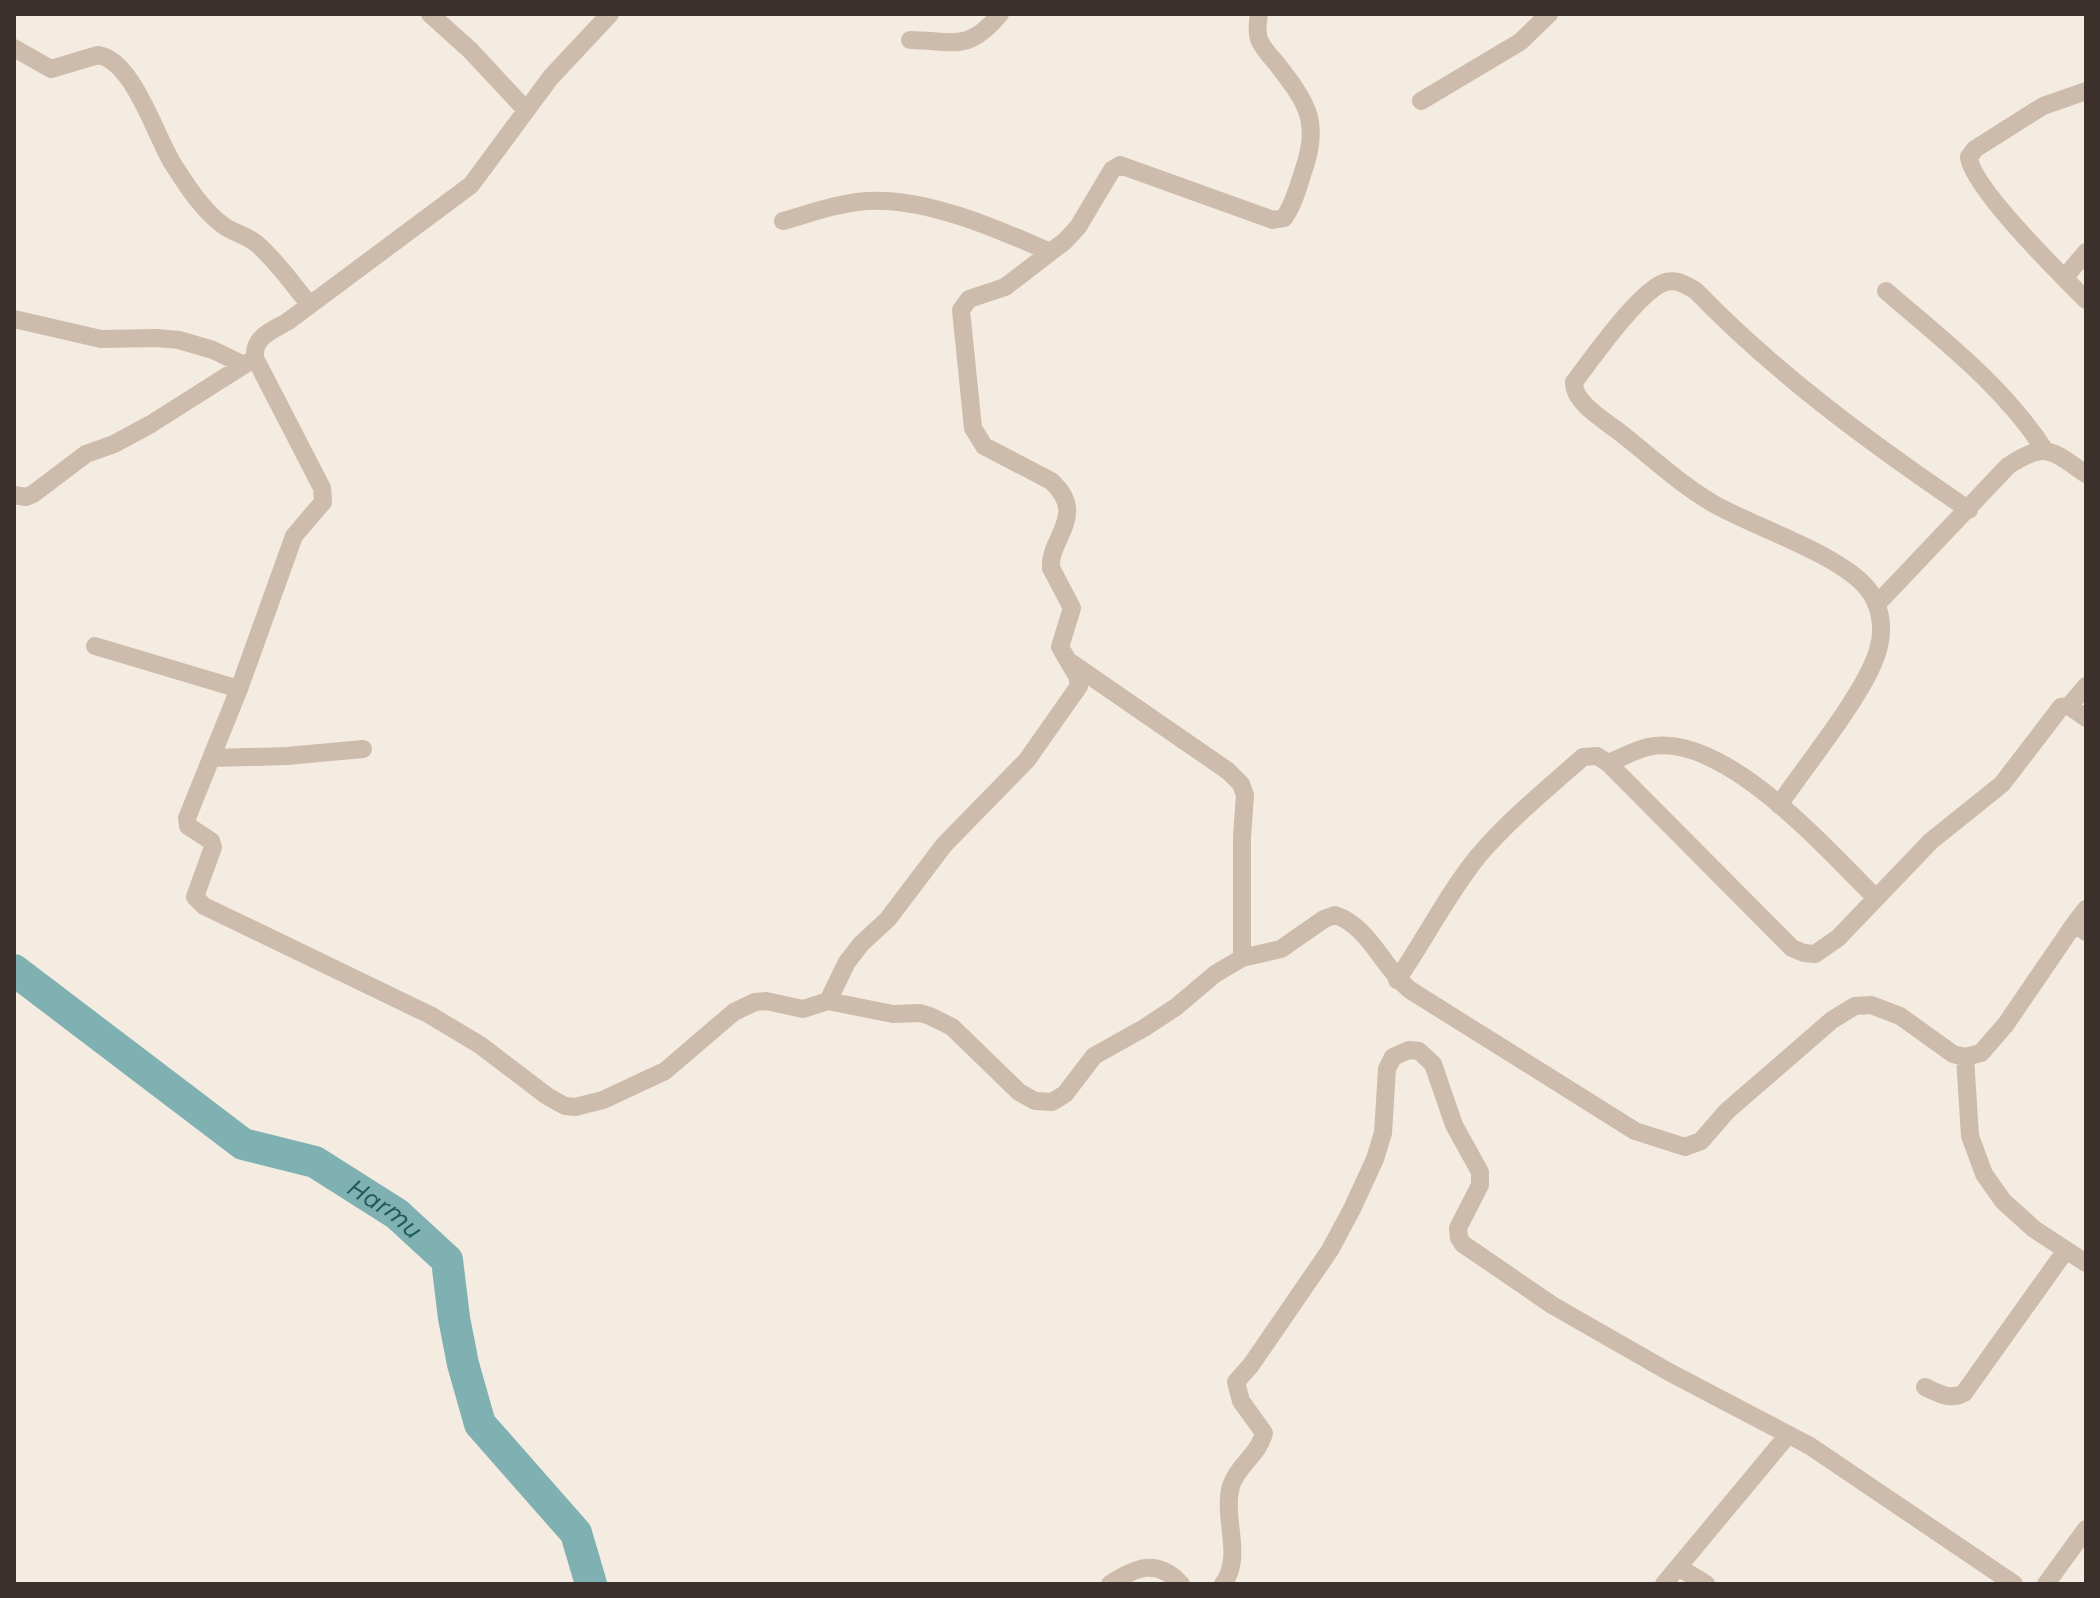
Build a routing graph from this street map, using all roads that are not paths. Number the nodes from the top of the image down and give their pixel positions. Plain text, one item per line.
1 (430, 14) edge
2 (610, 14) edge
3 (1000, 14) edge
4 (1259, 14) edge
5 (1549, 14) edge
6 (910, 40) dead end
7 (14, 48) edge
8 (2086, 91) edge
9 (1421, 101) dead end
10 (526, 110) junction
11 (783, 221) dead end
12 (1050, 252) junction
13 (2086, 252) edge
14 (2065, 277) junction
15 (1886, 291) dead end
16 (2086, 300) edge
17 (310, 305) junction
18 (14, 319) edge
19 (249, 361) junction
20 (2044, 449) junction
21 (2086, 474) edge
22 (14, 495) edge
23 (1969, 510) junction
24 (1877, 604) junction
25 (95, 646) dead end
26 (1066, 659) junction
27 (2086, 686) edge
28 (239, 689) junction
29 (2069, 706) junction
30 (2086, 718) edge
31 (363, 749) dead end
32 (212, 758) junction
33 (1608, 763) junction
34 (1779, 805) junction
35 (1876, 898) junction
36 (2082, 921) edge
37 (1242, 958) junction
38 (1397, 980) junction
39 (828, 1001) junction
40 (1965, 1057) junction
41 (2066, 1250) junction
42 (2086, 1263) edge
43 (1925, 1387) dead end
44 (1788, 1435) junction
45 (2086, 1529) edge
46 (1678, 1567) junction
47 (1110, 1584) edge
48 (1181, 1584) edge
49 (1223, 1584) edge
50 (1664, 1584) edge
51 (1706, 1584) edge
52 (2014, 1584) edge
53 (2046, 1584) edge

1 - 10 street
2 - 10 street
3 - 6 street
4 - 12 street
5 - 9 street
7 - 17 street
8 - 14 street
10 - 17 street
11 - 12 street
12 - 26 street
13 - 14 street
14 - 16 street
15 - 20 street
17 - 19 street
18 - 19 street
19 - 22 street
19 - 28 street
20 - 21 street
20 - 23 street
23 - 24 street
23 - 24 street
24 - 34 street
25 - 28 street
26 - 37 street
26 - 39 street
27 - 29 street
28 - 32 street
29 - 30 street
29 - 35 street
31 - 32 street
32 - 39 street
33 - 34 street
33 - 35 street
33 - 38 street
34 - 35 street
36 - 40 street
37 - 38 street
37 - 39 street
38 - 40 street
40 - 41 street
41 - 42 street
41 - 43 street
44 - 46 street
44 - 49 street
44 - 52 street
45 - 53 street
46 - 50 street
46 - 51 street
47 - 48 street

